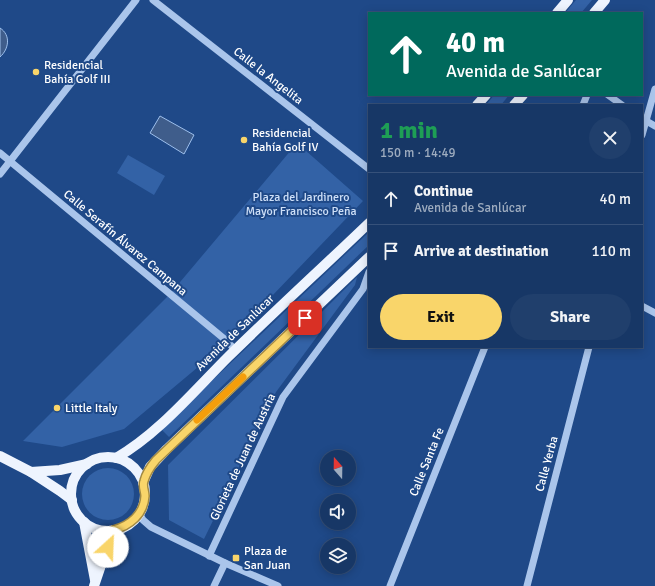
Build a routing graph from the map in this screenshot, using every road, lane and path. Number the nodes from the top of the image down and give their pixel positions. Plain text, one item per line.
1 (136, 0) edge
2 (153, 0) edge
3 (568, 0) edge
4 (605, 0) edge
5 (558, 12) edge
6 (595, 12) edge
7 (655, 89) edge
8 (485, 96) edge
9 (522, 96) edge
10 (609, 96) edge
11 (478, 104) edge
12 (515, 104) edge
13 (621, 104) edge
14 (644, 120) edge
15 (655, 126) edge
16 (0, 153) edge
17 (10, 161) junction
18 (368, 168) edge
19 (0, 174) edge
20 (368, 225) edge
21 (368, 258) edge
22 (368, 275) edge
23 (643, 307) edge
24 (655, 313) edge
25 (485, 348) edge
26 (589, 348) edge
27 (235, 350) junction
28 (0, 456) edge
29 (116, 458) junction
30 (88, 464) junction
31 (32, 472) junction
32 (143, 483) junction
33 (72, 500) junction
34 (139, 513) junction
35 (84, 522) junction
36 (113, 530) junction
37 (209, 556) junction
38 (224, 563) junction
39 (94, 583) edge
40 (214, 586) edge
41 (278, 586) edge
42 (390, 586) edge
43 (527, 586) edge

1 - 17 street
2 - 18 street, Calle la Angelita
3 - 5 main road
4 - 6 main road
7 - 14 street
8 - 11 main road
9 - 12 main road
10 - 13 street
14 - 15 street
16 - 17 street, Calle Serafín Álvarez Campana
17 - 19 street
17 - 27 street, Calle Serafín Álvarez Campana
20 - 27 main road, Avenida de Sanlúcar
21 - 32 main road
22 - 37 street, Glorieta de Juan de Austria
23 - 24 street
25 - 42 street, Calle Santa Fe
26 - 43 street, Calle Yerba
27 - 29 main road, Avenida de Sanlúcar
28 - 31 main road
29 - 30 main road
29 - 32 main road
30 - 31 main road
30 - 33 main road
31 - 33 main road
32 - 34 main road
33 - 35 main road
34 - 36 main road
34 - 37 street
35 - 36 main road
35 - 39 main road
36 - 39 main road
37 - 38 street
38 - 40 street
38 - 41 street

